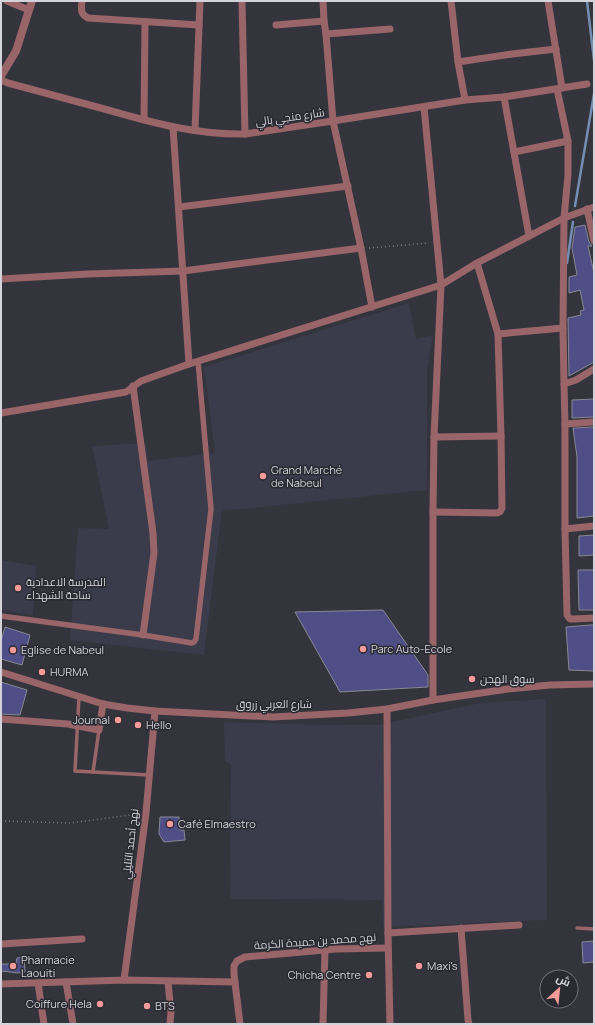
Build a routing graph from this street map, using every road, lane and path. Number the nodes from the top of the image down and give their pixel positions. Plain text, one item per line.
1 (7, 1) edge
2 (32, 1) edge
3 (82, 1) edge
4 (200, 1) edge
5 (242, 1) edge
6 (323, 1) edge
7 (451, 1) edge
8 (548, 1) edge
9 (29, 10) junction
10 (324, 21) junction
11 (145, 22) junction
12 (199, 25) junction
13 (276, 25) dead end
14 (390, 29) dead end
15 (326, 34) junction
16 (556, 49) junction
17 (458, 62) junction
18 (1, 76) edge
19 (1, 80) edge
20 (587, 84) dead end
21 (559, 88) junction
22 (504, 96) junction
23 (466, 100) junction
24 (424, 106) junction
25 (144, 120) junction
26 (333, 122) junction
27 (173, 128) junction
28 (195, 130) junction
29 (245, 134) junction
30 (568, 141) junction
31 (514, 152) junction
32 (348, 186) junction
33 (179, 207) junction
34 (590, 208) edge
35 (564, 218) junction
36 (528, 236) junction
37 (594, 241) edge
38 (437, 243) junction
39 (362, 248) junction
40 (477, 263) junction
41 (183, 271) junction
42 (1, 279) edge
43 (441, 285) junction
44 (372, 307) junction
45 (562, 328) junction
46 (498, 334) junction
47 (198, 361) junction
48 (189, 364) junction
49 (594, 369) edge
50 (564, 384) junction
51 (133, 386) junction
52 (1, 413) edge
53 (594, 422) edge
54 (565, 424) junction
55 (501, 436) junction
56 (434, 437) junction
57 (433, 512) junction
58 (594, 526) edge
59 (565, 529) junction
60 (1, 616) edge
61 (594, 618) edge
62 (143, 635) junction
63 (1, 672) edge
64 (594, 684) edge
65 (79, 696) junction
66 (433, 700) junction
67 (104, 704) junction
68 (387, 709) junction
69 (155, 711) junction
70 (1, 719) edge
71 (78, 726) junction
72 (100, 730) junction
73 (93, 772) junction
74 (149, 775) junction
75 (146, 813) junction
76 (1, 821) edge
77 (519, 925) dead end
78 (461, 928) junction
79 (576, 928) dead end
80 (594, 929) edge
81 (388, 933) junction
82 (82, 939) dead end
83 (1, 944) edge
84 (388, 948) junction
85 (324, 950) junction
86 (124, 980) junction
87 (66, 982) junction
88 (168, 982) junction
89 (235, 982) junction
90 (38, 983) junction
91 (1, 984) edge
92 (44, 1024) edge
93 (73, 1024) edge
94 (170, 1024) edge
95 (240, 1024) edge
96 (323, 1024) edge
97 (390, 1024) edge
98 (468, 1024) edge

1 - 9 street
2 - 9 street
3 - 11 street
4 - 12 street
5 - 29 street
6 - 10 street
7 - 17 street
8 - 16 street
9 - 18 street
10 - 13 street
10 - 15 street
11 - 12 street
11 - 25 street
12 - 28 street
14 - 15 street
15 - 26 street
16 - 17 street
16 - 21 street
17 - 23 street
19 - 25 street, شارع منجي بالي
20 - 21 street, شارع منجي بالي
21 - 22 street, شارع منجي بالي
21 - 30 street
22 - 23 street, شارع منجي بالي
22 - 31 street
23 - 24 street, شارع منجي بالي
24 - 26 street, شارع منجي بالي
24 - 38 street
25 - 27 street, شارع منجي بالي
26 - 29 street, شارع منجي بالي
26 - 32 street
27 - 28 street, شارع منجي بالي
27 - 33 street
28 - 29 street, شارع منجي بالي
30 - 31 street
30 - 35 street
31 - 36 street
32 - 33 street
32 - 39 street
33 - 41 street
34 - 35 street
34 - 37 street
35 - 36 street
35 - 45 street
36 - 40 street
38 - 39 path
38 - 43 street
39 - 41 street
39 - 44 street
40 - 43 street
40 - 46 street
41 - 42 street
41 - 48 street
43 - 44 street
43 - 56 street
44 - 47 street
45 - 46 street
45 - 50 street
46 - 55 street
47 - 48 street
47 - 62 street
48 - 51 street
49 - 50 street
50 - 54 street
51 - 52 street
51 - 62 street
53 - 54 street
54 - 59 street
55 - 56 street
55 - 57 street
56 - 57 street
57 - 66 street
58 - 59 street
59 - 61 street
60 - 62 street
63 - 65 street, شارع العربي زروق
64 - 66 street, شارع العربي زروق
65 - 67 street, شارع العربي زروق
65 - 71 lane
66 - 68 street, شارع العربي زروق
67 - 69 street, شارع العربي زروق
67 - 72 street
68 - 69 street, شارع العربي زروق
68 - 81 street
69 - 74 street, نهج أحمد التليلي
70 - 71 street
71 - 72 street
71 - 73 lane
72 - 73 lane
73 - 74 lane
74 - 75 street, نهج أحمد التليلي
75 - 76 path
75 - 86 street, نهج أحمد التليلي
77 - 78 street
78 - 81 street
78 - 98 street
79 - 80 lane
81 - 84 street
82 - 83 street
84 - 85 street, نهج محمد بن حميدة الكرمة
84 - 97 street
85 - 89 street, نهج محمد بن حميدة الكرمة
85 - 96 street
86 - 87 street
86 - 88 street
87 - 90 street
87 - 93 street
88 - 89 street
88 - 94 street
89 - 95 street, نهج محمد بن حميدة الكرمة
90 - 91 street
90 - 92 street

